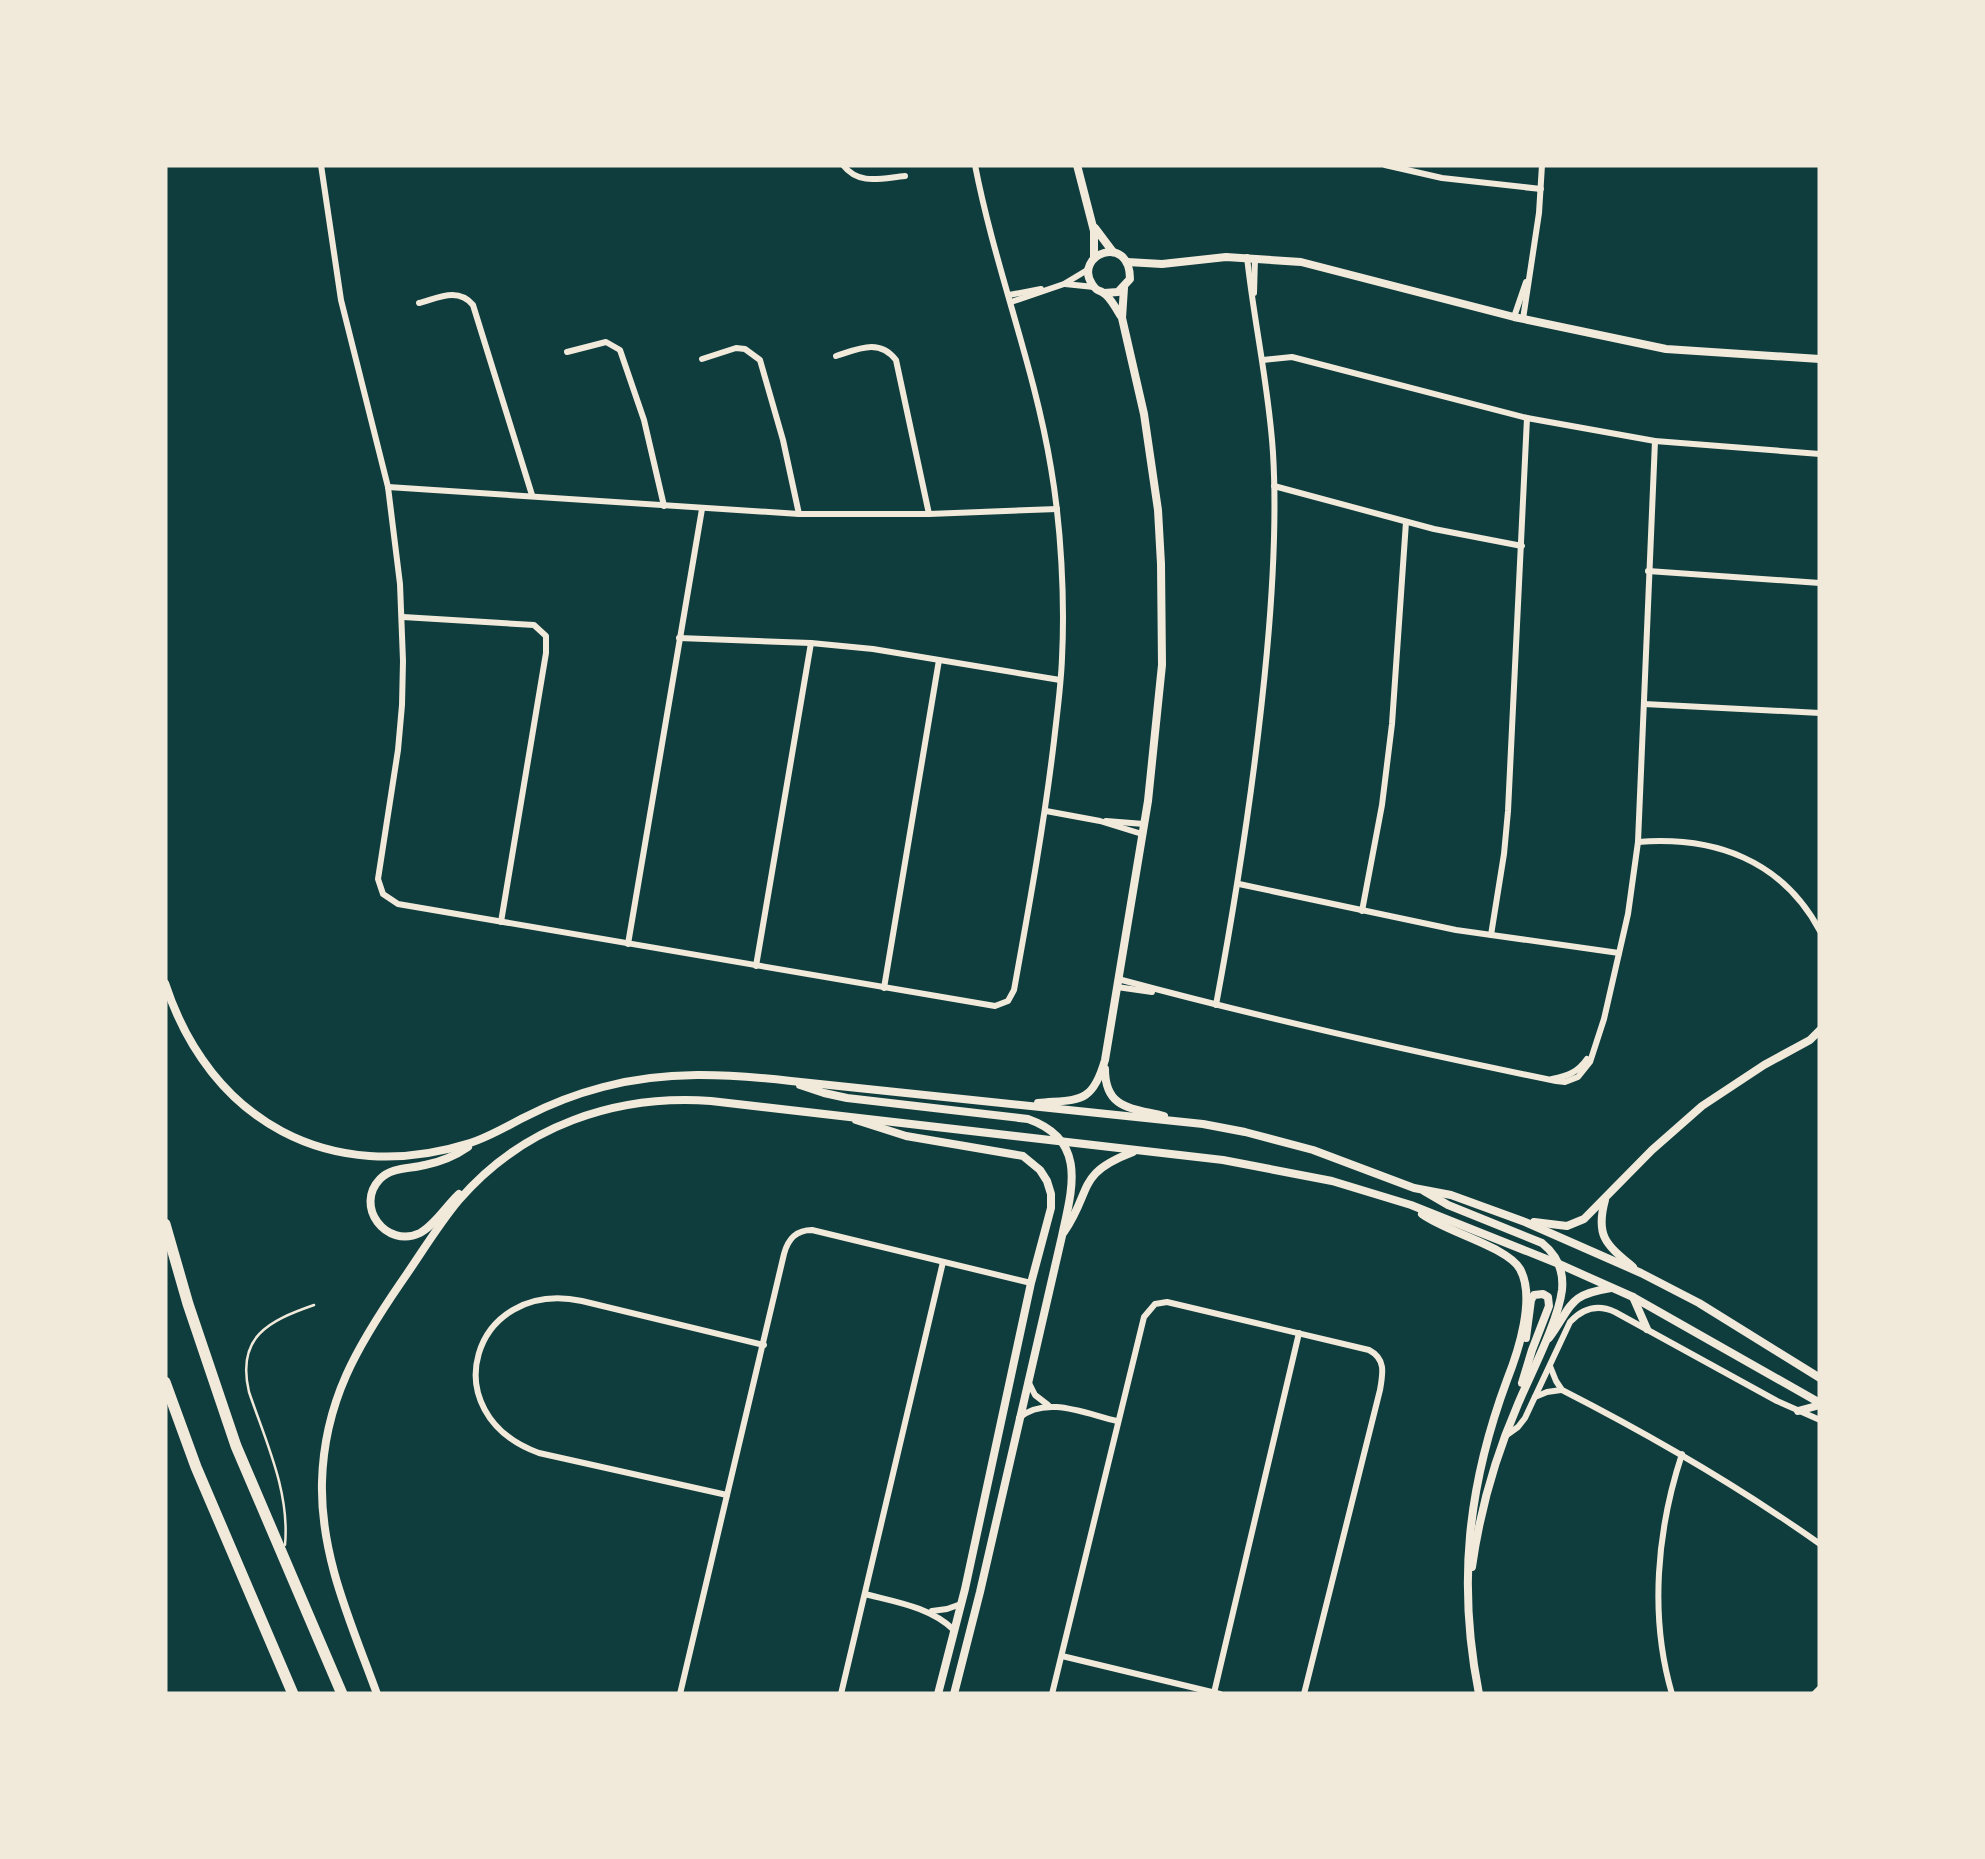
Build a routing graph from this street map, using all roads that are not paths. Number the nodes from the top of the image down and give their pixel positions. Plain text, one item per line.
1 (320, 165) edge
2 (844, 165) edge
3 (975, 165) edge
4 (1077, 165) edge
5 (1385, 165) edge
6 (1542, 165) edge
7 (1413, 169) edge
8 (906, 176) dead end
9 (1542, 189) junction
10 (1092, 222) junction
11 (1113, 252) junction
12 (1094, 258) junction
13 (1251, 258) junction
14 (1127, 262) junction
15 (1162, 264) junction
16 (1089, 269) junction
17 (1130, 279) junction
18 (1064, 284) junction
19 (1094, 287) junction
20 (1124, 288) junction
21 (1104, 293) junction
22 (1010, 299) junction
23 (419, 304) dead end
24 (1122, 318) junction
25 (1519, 318) junction
26 (567, 352) dead end
27 (836, 356) dead end
28 (702, 359) dead end
29 (1820, 359) edge
30 (1263, 360) junction
31 (1527, 418) junction
32 (1655, 441) junction
33 (1820, 454) edge
34 (388, 486) junction
35 (1274, 486) junction
36 (532, 495) junction
37 (664, 506) junction
38 (702, 509) junction
39 (1057, 510) junction
40 (799, 514) junction
41 (929, 514) junction
42 (1406, 522) junction
43 (1522, 546) junction
44 (1648, 571) junction
45 (1820, 584) edge
46 (403, 616) junction
47 (679, 638) junction
48 (810, 642) junction
49 (938, 660) junction
50 (1061, 680) junction
51 (1644, 704) junction
52 (1818, 712) edge
53 (1046, 812) junction
54 (1143, 829) junction
55 (1638, 842) junction
56 (1238, 884) junction
57 (1362, 911) junction
58 (500, 922) junction
59 (1820, 931) edge
60 (1492, 935) junction
61 (628, 944) junction
62 (1619, 953) junction
63 (756, 966) junction
64 (165, 983) edge
65 (1117, 983) junction
66 (884, 988) junction
67 (1216, 1005) junction
68 (1820, 1030) edge
69 (1815, 1039) edge
70 (1105, 1060) junction
71 (792, 1080) junction
72 (1024, 1105) junction
73 (847, 1116) junction
74 (1183, 1121) junction
75 (476, 1141) junction
76 (1062, 1143) junction
77 (1139, 1150) junction
78 (488, 1171) junction
79 (1423, 1190) junction
80 (1606, 1200) junction
81 (1410, 1205) junction
82 (1525, 1222) junction
83 (165, 1224) edge
84 (1062, 1236) junction
85 (943, 1262) junction
86 (1559, 1264) junction
87 (1641, 1273) junction
88 (1031, 1283) junction
89 (1612, 1288) junction
90 (1633, 1297) junction
91 (314, 1306) dead end
92 (1647, 1329) junction
93 (1299, 1333) junction
94 (764, 1346) junction
95 (1543, 1346) junction
96 (1517, 1356) junction
97 (1550, 1366) junction
98 (1820, 1378) edge
99 (1028, 1380) junction
100 (165, 1382) edge
101 (1562, 1390) junction
102 (1535, 1398) junction
103 (1820, 1404) edge
104 (1049, 1406) junction
105 (1516, 1407) junction
106 (1798, 1410) junction
107 (1020, 1418) junction
108 (1820, 1420) edge
109 (1117, 1421) junction
110 (1504, 1437) junction
111 (1682, 1454) junction
112 (728, 1495) junction
113 (1820, 1544) edge
114 (284, 1562) junction
115 (1470, 1586) junction
116 (864, 1594) junction
117 (960, 1604) junction
118 (925, 1610) junction
119 (954, 1630) junction
120 (1062, 1656) junction
121 (1820, 1688) edge
122 (1217, 1693) edge
123 (293, 1694) edge
124 (342, 1694) edge
125 (377, 1694) edge
126 (680, 1694) edge
127 (841, 1694) edge
128 (938, 1694) edge
129 (954, 1694) edge
130 (1052, 1694) edge
131 (1304, 1694) edge
132 (1479, 1694) edge
133 (1672, 1694) edge
134 (1814, 1694) edge

1 - 34 street
2 - 8 street
3 - 22 street
4 - 10 street
5 - 7 street
6 - 9 street
7 - 9 street
9 - 25 street
10 - 11 street
10 - 12 street
11 - 12 street
11 - 14 street
12 - 16 street
13 - 15 street
13 - 25 street
13 - 30 street
14 - 15 street
14 - 17 street
15 - 17 street
16 - 18 street
16 - 19 street
17 - 20 street
18 - 19 street
18 - 22 street
19 - 21 street
20 - 21 street
20 - 24 street
21 - 24 street
22 - 39 street
23 - 36 street
24 - 54 street
25 - 29 street
26 - 37 street
27 - 41 street
28 - 40 street
30 - 31 street
30 - 35 street
31 - 32 street
31 - 43 street
32 - 33 street
32 - 44 street
34 - 36 street
34 - 46 street
35 - 42 street
35 - 56 street
36 - 37 street
37 - 38 street
38 - 40 street
38 - 47 street
39 - 41 street
39 - 50 street
40 - 41 street
42 - 43 street
42 - 57 street
43 - 60 street
44 - 45 street
44 - 51 street
46 - 58 street
46 - 58 street
47 - 48 street
47 - 61 street
48 - 49 street
48 - 63 street
49 - 50 street
49 - 66 street
50 - 53 street
51 - 52 street
51 - 55 street
53 - 54 street
53 - 66 street
54 - 65 street
55 - 59 street
55 - 62 street
56 - 57 street
56 - 67 street
57 - 60 street
58 - 61 street
60 - 62 street
61 - 63 street
62 - 67 street
63 - 66 street
64 - 75 street
65 - 67 street
65 - 70 street
68 - 69 street
69 - 80 street
70 - 72 street
70 - 74 street
71 - 72 street
71 - 75 street
71 - 76 street
72 - 74 street
73 - 76 street
73 - 78 street
73 - 88 street
74 - 79 street
75 - 78 street
76 - 77 street
76 - 84 street
77 - 81 street
77 - 84 street
78 - 125 street
79 - 82 street
79 - 86 street
80 - 82 street
80 - 87 street
81 - 86 street
81 - 96 street
82 - 87 street
83 - 114 highway
84 - 99 street
85 - 88 street
85 - 94 street
85 - 116 street
86 - 89 street
86 - 95 street
87 - 98 street
88 - 117 street
89 - 90 street
89 - 95 street
90 - 92 street
90 - 103 street
91 - 114 lane
92 - 97 street
92 - 106 street
93 - 109 street
93 - 122 street
93 - 131 street
94 - 112 street
94 - 112 street
95 - 105 street
96 - 105 street
96 - 115 street
97 - 101 street
97 - 102 street
99 - 104 street
99 - 107 street
100 - 123 highway
101 - 102 street
101 - 111 street
102 - 110 street
103 - 106 street
104 - 107 street
104 - 109 street
105 - 110 street
106 - 108 street
107 - 129 street
109 - 120 street
110 - 115 street
111 - 113 street
111 - 133 street
112 - 126 street
114 - 124 highway
115 - 132 street
116 - 118 street
116 - 127 street
117 - 118 street
117 - 119 street
118 - 119 street
119 - 128 street
120 - 122 street
120 - 130 street
121 - 134 street

